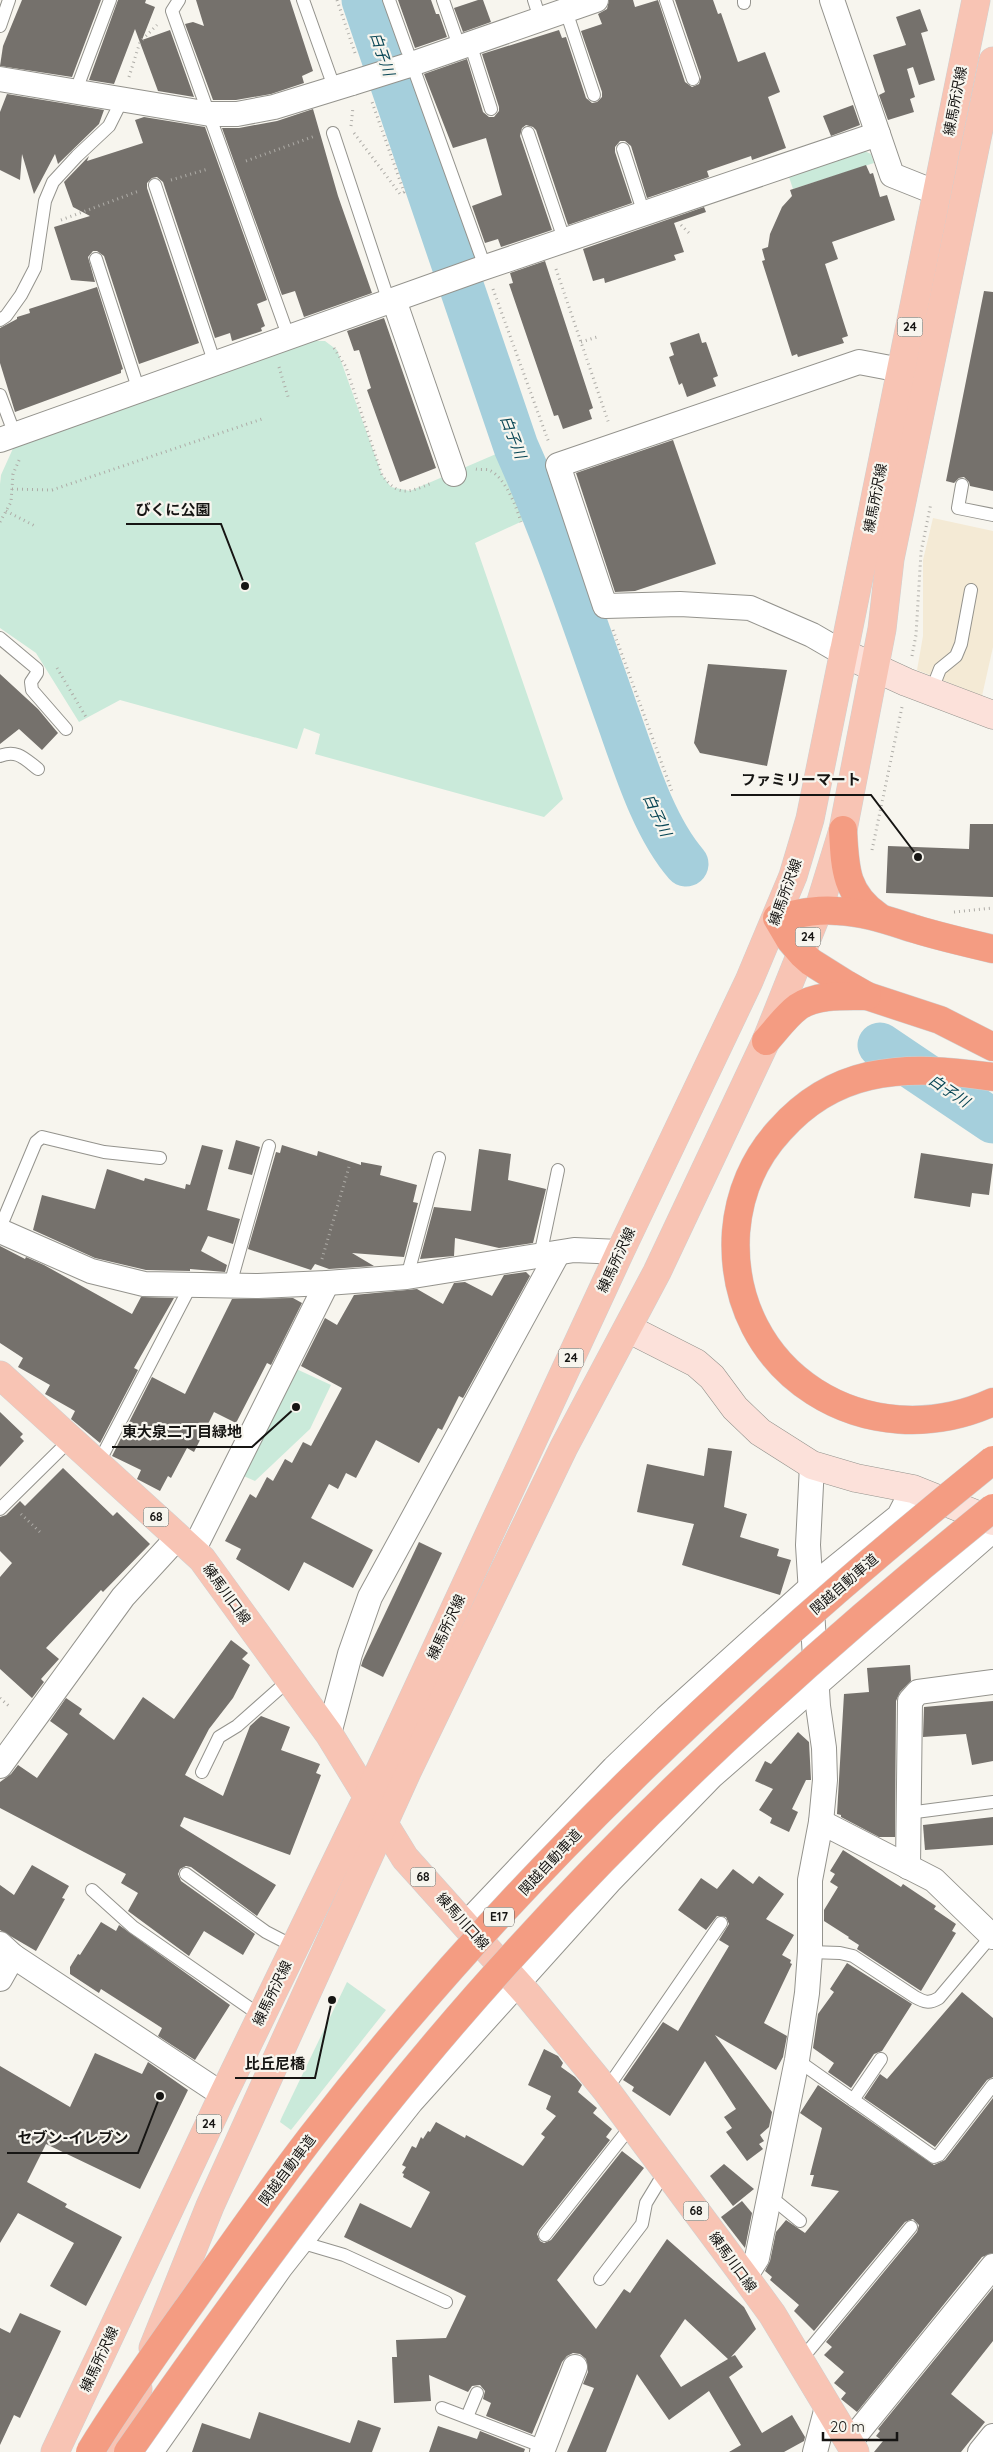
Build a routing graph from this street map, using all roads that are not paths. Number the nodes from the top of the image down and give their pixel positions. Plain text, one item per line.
1 (9, 0) edge
2 (110, 0) edge
3 (303, 0) edge
4 (389, 0) edge
5 (443, 0) edge
6 (596, 0) edge
7 (666, 0) edge
8 (832, 0) edge
9 (976, 0) edge
10 (175, 5) edge
11 (537, 9) edge
12 (566, 11) junction
13 (0, 26) edge
14 (464, 45) junction
15 (993, 61) edge
16 (409, 65) junction
17 (348, 78) junction
18 (0, 79) edge
19 (693, 80) dead end
20 (76, 93) junction
21 (594, 95) dead end
22 (122, 100) junction
23 (491, 110) dead end
24 (210, 114) junction
25 (333, 133) road end
26 (528, 133) dead end
27 (878, 134) junction
28 (623, 149) dead end
29 (155, 185) road end
30 (937, 194) junction
31 (644, 214) junction
32 (557, 244) junction
33 (96, 259) dead end
34 (481, 269) junction
35 (395, 300) junction
36 (0, 320) edge
37 (289, 338) junction
38 (215, 364) junction
39 (901, 370) junction
40 (138, 391) junction
41 (0, 395) edge
42 (13, 442) edge
43 (454, 474) road end
44 (962, 485) dead end
45 (993, 515) edge
46 (971, 590) dead end
47 (0, 638) edge
48 (843, 653) junction
49 (875, 668) junction
50 (931, 692) junction
51 (993, 715) edge
52 (66, 729) dead end
53 (0, 756) edge
54 (38, 769) dead end
55 (843, 830) junction
56 (818, 911) junction
57 (878, 916) junction
58 (777, 918) junction
59 (993, 949) edge
60 (802, 954) junction
61 (866, 996) junction
62 (766, 1041) junction
63 (993, 1047) edge
64 (993, 1077) edge
65 (269, 1146) dead end
66 (160, 1158) dead end
67 (439, 1158) dead end
68 (558, 1170) dead end
69 (0, 1229) edge
70 (620, 1252) junction
71 (549, 1255) junction
72 (407, 1277) junction
73 (321, 1284) junction
74 (191, 1285) junction
75 (230, 1285) junction
76 (629, 1329) junction
77 (0, 1375) edge
78 (993, 1402) edge
79 (71, 1439) junction
80 (993, 1460) edge
81 (98, 1464) junction
82 (812, 1465) junction
83 (913, 1489) junction
84 (4, 1505) edge
85 (993, 1508) edge
86 (993, 1521) edge
87 (993, 1530) edge
88 (186, 1544) junction
89 (810, 1588) junction
90 (289, 1680) junction
91 (993, 1682) edge
92 (816, 1685) junction
93 (329, 1734) junction
94 (0, 1766) edge
95 (202, 1772) dead end
96 (367, 1798) junction
97 (993, 1802) edge
98 (908, 1813) junction
99 (821, 1822) junction
100 (384, 1827) junction
101 (908, 1867) junction
102 (186, 1874) dead end
103 (92, 1890) dead end
104 (721, 1923) dead end
105 (466, 1924) junction
106 (992, 1935) edge
107 (295, 1947) junction
108 (6, 1950) edge
109 (810, 1952) junction
110 (0, 1978) edge
111 (518, 1983) junction
112 (261, 2016) junction
113 (881, 2059) dead end
114 (796, 2060) junction
115 (993, 2085) edge
116 (606, 2090) junction
117 (223, 2095) junction
118 (854, 2100) junction
119 (632, 2125) junction
120 (666, 2170) junction
121 (769, 2201) junction
122 (800, 2221) dead end
123 (911, 2226) dead end
124 (545, 2235) dead end
125 (300, 2242) junction
126 (993, 2266) edge
127 (745, 2277) junction
128 (600, 2280) dead end
129 (446, 2302) dead end
130 (800, 2361) junction
131 (575, 2367) dead end
132 (477, 2393) dead end
133 (827, 2407) junction
134 (442, 2408) dead end
135 (468, 2417) junction
136 (993, 2436) edge
137 (852, 2448) edge
138 (543, 2449) edge
139 (55, 2452) edge
140 (90, 2452) edge
141 (114, 2452) edge
142 (128, 2452) edge
143 (151, 2452) edge
144 (816, 2452) edge
145 (980, 2452) edge

1 - 13 lane
2 - 20 lane
3 - 17 lane
4 - 16 lane
5 - 14 lane
6 - 12 street
7 - 19 lane
8 - 27 street
9 - 30 main road, 練馬所沢線 / 24
10 - 24 lane
11 - 12 street
11 - 14 street
12 - 21 lane
14 - 16 street
14 - 23 lane
15 - 49 main road, 練馬所沢線 / 24
16 - 17 street, bridge
16 - 34 lane
17 - 24 street
18 - 20 street
20 - 22 street
22 - 24 street
22 - 36 lane
24 - 37 lane
25 - 35 lane
26 - 32 lane
27 - 30 street
27 - 31 street
28 - 31 lane
29 - 38 lane
30 - 39 main road, 練馬所沢線 / 24
31 - 32 street
32 - 34 street
33 - 40 lane
34 - 35 street
35 - 37 street
35 - 43 street
37 - 38 street
38 - 40 street
39 - 48 main road, 練馬所沢線 / 24
39 - 48 street
40 - 42 street
41 - 42 lane
44 - 45 lane
46 - 50 lane
47 - 52 lane
48 - 49 street
48 - 58 main road, 練馬所沢線 / 24
49 - 50 street
49 - 55 main road, 練馬所沢線 / 24
50 - 51 street
53 - 54 lane
55 - 56 main road, 練馬所沢線 / 24
55 - 57 highway
56 - 57 highway
56 - 58 highway
56 - 60 main road, 練馬所沢線 / 24
57 - 59 highway
58 - 60 highway
58 - 70 main road, 練馬所沢線 / 24
60 - 61 highway
60 - 62 main road, 練馬所沢線 / 24
61 - 62 highway
61 - 63 highway
62 - 76 main road, 練馬所沢線 / 24
64 - 78 highway
65 - 75 lane
66 - 69 lane
67 - 72 lane
68 - 71 lane
69 - 74 street
70 - 71 street
70 - 96 main road, 練馬所沢線 / 24
71 - 72 street
71 - 93 street
72 - 73 street
73 - 75 street
73 - 88 street
74 - 75 street
74 - 81 lane
76 - 82 street
76 - 100 main road, 練馬所沢線 / 24
77 - 79 main road, 練馬川口線 / 68
79 - 81 main road, 練馬川口線 / 68
79 - 84 lane
80 - 140 highway, 関越自動車道 / E17, bridge
81 - 88 main road, 練馬川口線 / 68
82 - 83 street
82 - 89 street
83 - 86 street
83 - 89 street
85 - 142 highway, E17, bridge
87 - 92 street
88 - 90 main road, 練馬川口線 / 68
88 - 94 street
89 - 92 street
89 - 105 street
90 - 93 main road, 練馬川口線 / 68
90 - 95 lane
91 - 98 street
92 - 99 street
92 - 111 street
93 - 96 main road, 練馬川口線 / 68
96 - 100 main road, 練馬川口線 / 68
96 - 107 main road, 練馬所沢線 / 24
97 - 98 lane
98 - 101 street
99 - 101 street
99 - 109 street
100 - 105 main road, 練馬川口線 / 68
100 - 141 main road, 練馬所沢線 / 24
101 - 106 street
102 - 107 lane
103 - 112 lane
104 - 116 lane
105 - 111 main road, 練馬川口線 / 68
106 - 109 lane
107 - 112 main road, 練馬所沢線 / 24
108 - 110 street
108 - 117 street
109 - 114 street
111 - 116 main road, 練馬川口線 / 68
111 - 125 street
112 - 117 main road, 練馬所沢線 / 24
113 - 118 lane
114 - 118 lane
114 - 121 street
115 - 118 lane
116 - 119 main road, 練馬川口線 / 68
117 - 139 main road, 練馬所沢線 / 24
119 - 120 main road, 練馬川口線 / 68
119 - 124 lane
120 - 127 main road, 練馬川口線 / 68
120 - 128 lane
121 - 122 lane
121 - 127 street
123 - 130 lane
125 - 129 lane
125 - 143 street
126 - 137 street
127 - 130 main road, 練馬川口線 / 68
130 - 133 main road, 練馬川口線 / 68
131 - 138 street
132 - 135 lane
133 - 137 main road, 練馬川口線 / 68
133 - 144 street
134 - 135 lane
135 - 138 lane
136 - 145 street

